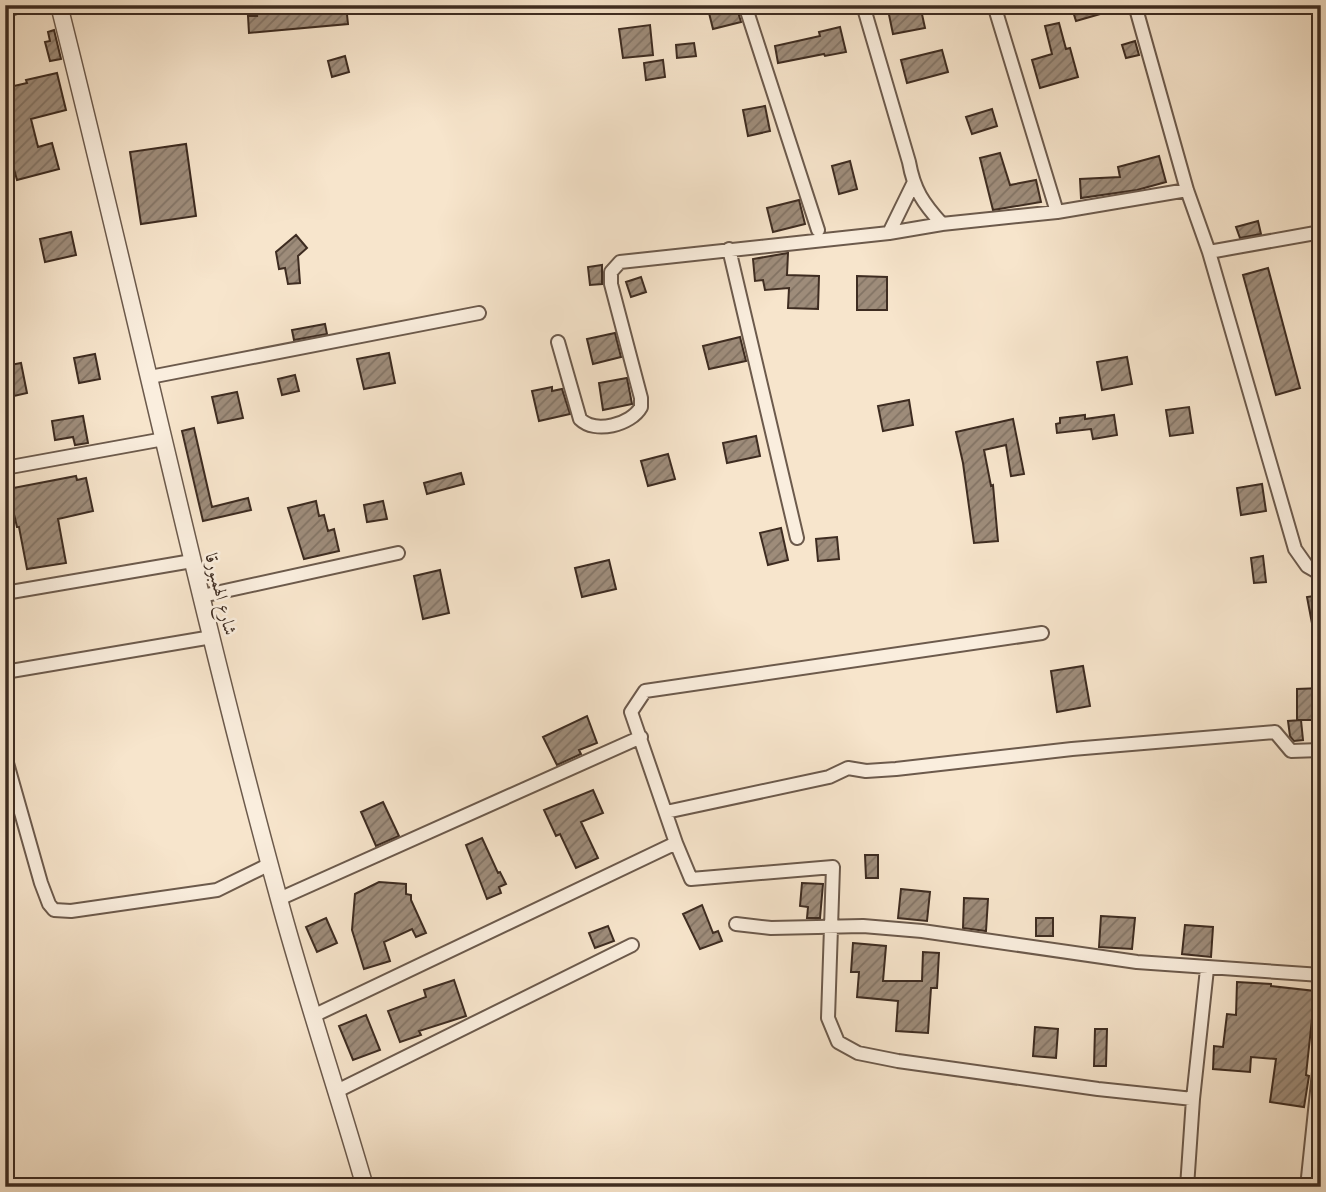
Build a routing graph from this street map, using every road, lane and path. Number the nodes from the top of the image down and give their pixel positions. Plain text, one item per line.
1 (22, 5) edge
2 (59, 5) edge
3 (745, 5) edge
4 (863, 5) edge
5 (993, 5) edge
6 (1135, 5) edge
7 (5, 11) edge
8 (913, 184) junction
9 (1187, 190) junction
10 (1056, 212) junction
11 (942, 224) junction
12 (818, 230) dead end
13 (1321, 232) edge
14 (889, 233) junction
15 (729, 249) junction
16 (1209, 252) junction
17 (479, 313) dead end
18 (558, 342) dead end
19 (150, 377) junction
20 (164, 439) junction
21 (5, 468) edge
22 (797, 538) dead end
23 (398, 553) dead end
24 (192, 561) junction
25 (1321, 573) edge
26 (5, 593) edge
27 (202, 596) junction
28 (1042, 633) dead end
29 (212, 637) junction
30 (5, 672) edge
31 (641, 737) junction
32 (1321, 750) edge
33 (5, 756) edge
34 (666, 813) junction
35 (676, 844) junction
36 (270, 864) junction
37 (279, 899) junction
38 (736, 924) dead end
39 (832, 925) junction
40 (632, 945) dead end
41 (1207, 969) junction
42 (1321, 975) edge
43 (313, 1016) junction
44 (1321, 1053) edge
45 (337, 1091) junction
46 (1193, 1099) junction
47 (365, 1187) edge
48 (1187, 1187) edge
49 (1307, 1187) edge

1 - 7 street
2 - 19 street, شارع الهمبورقا
3 - 12 street
4 - 8 street
5 - 10 street
6 - 9 street
8 - 11 street
8 - 14 street
9 - 10 street
9 - 16 street
10 - 11 street
11 - 14 street
13 - 16 street
14 - 15 street
15 - 18 street
15 - 22 street
16 - 25 street
17 - 19 street
19 - 20 street, شارع الهمبورقا
20 - 21 street
20 - 24 street, شارع الهمبورقا
23 - 27 street
24 - 26 street
24 - 27 street, شارع الهمبورقا
27 - 29 street, شارع الهمبورقا
28 - 31 street
29 - 30 street
29 - 36 street, شارع الهمبورقا
31 - 34 street
31 - 37 street
32 - 34 street
33 - 36 street
34 - 35 street
35 - 39 street
35 - 43 street
36 - 37 street, شارع الهمبورقا
37 - 43 street, شارع الهمبورقا
38 - 39 street
39 - 41 street
39 - 46 street
40 - 45 street
41 - 42 street
41 - 46 street
43 - 45 street, شارع الهمبورقا
44 - 49 street
45 - 47 street, شارع الهمبورقا
46 - 48 street

